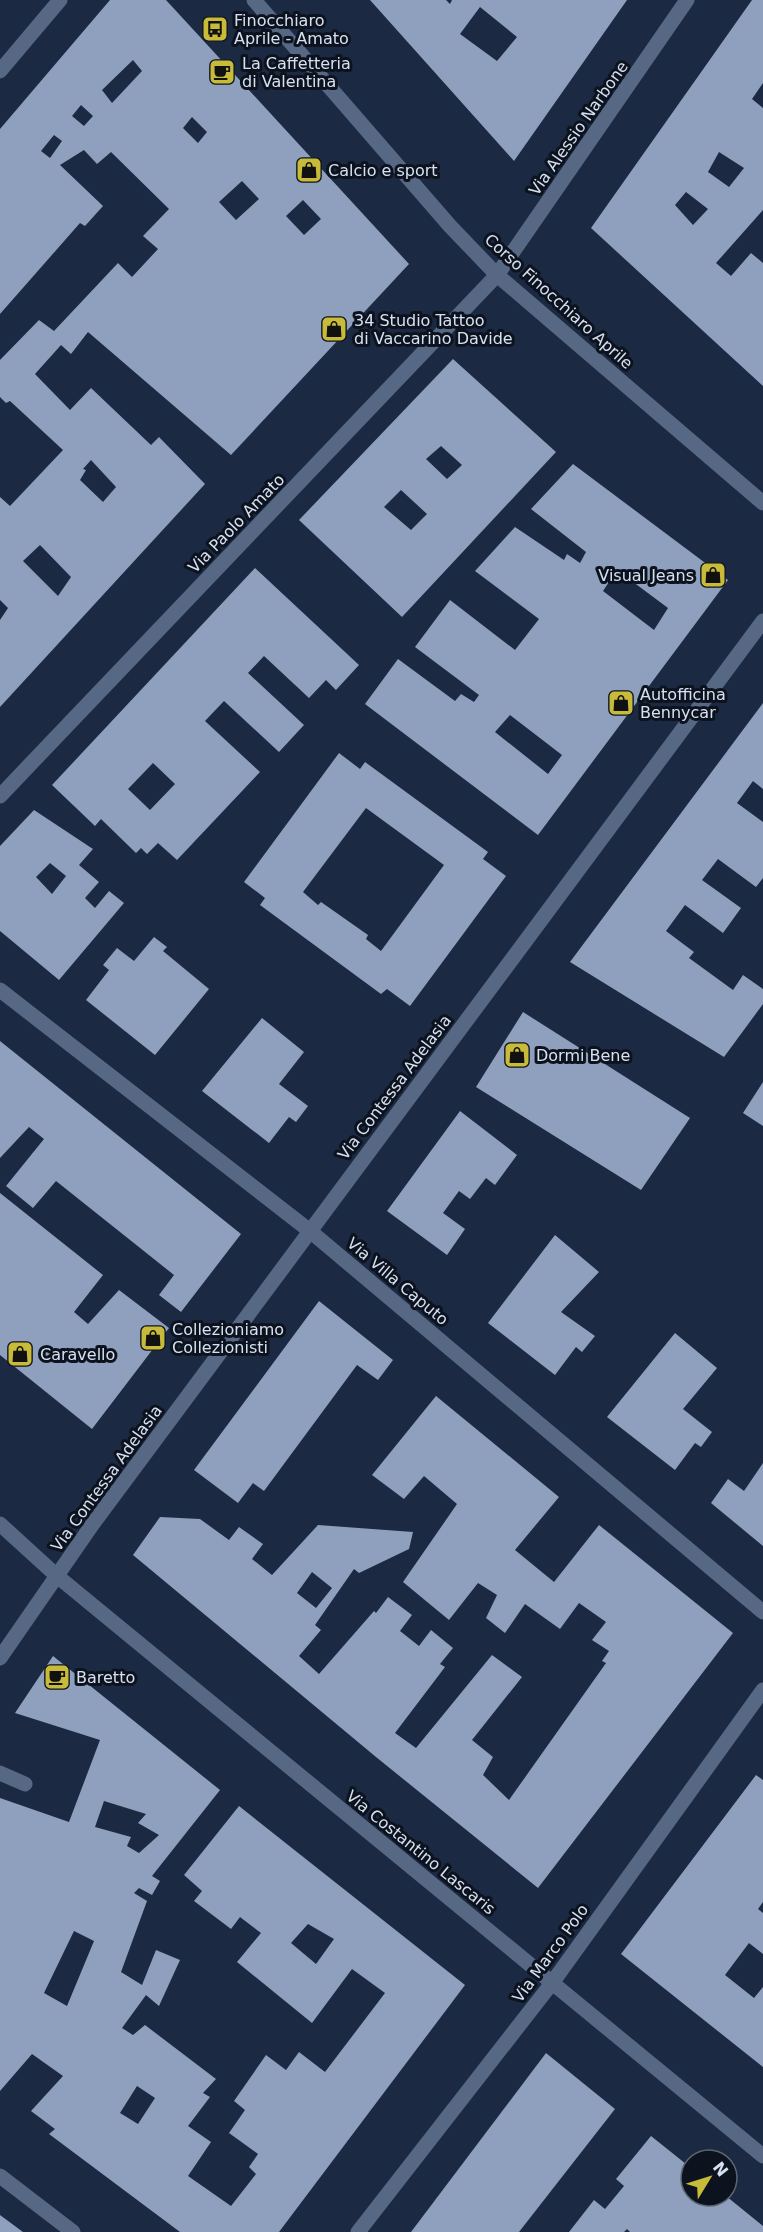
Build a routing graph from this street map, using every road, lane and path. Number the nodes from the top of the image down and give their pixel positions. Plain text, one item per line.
1 (60, 0) edge
2 (254, 0) edge
3 (687, 0) edge
4 (0, 71) edge
5 (497, 275) junction
6 (763, 503) edge
7 (763, 621) edge
8 (0, 796) edge
9 (0, 990) edge
10 (310, 1231) junction
11 (0, 1524) edge
12 (57, 1576) junction
13 (763, 1612) edge
14 (0, 1658) edge
15 (763, 1690) edge
16 (757, 1710) edge
17 (0, 1773) edge
18 (25, 1784) dead end
19 (552, 1983) junction
20 (763, 2156) edge
21 (0, 2176) edge
22 (74, 2232) edge
23 (358, 2232) edge

1 - 4 street
2 - 5 street, Corso Finocchiaro Aprile
3 - 5 street, Via Alessio Narbone
5 - 6 street, Corso Finocchiaro Aprile
5 - 8 street, Via Paolo Amato
7 - 10 street, Via Contessa Adelasia
9 - 10 street, Via Villa Caputo
10 - 12 street, Via Contessa Adelasia
10 - 13 street, Via Villa Caputo
11 - 12 street, Via Costantino Lascaris
12 - 14 street, Via Contessa Adelasia
12 - 19 street, Via Costantino Lascaris
15 - 16 street, Via Marco Polo
16 - 19 street, Via Marco Polo
17 - 18 street
19 - 20 street, Via Costantino Lascaris
19 - 23 street, Via Marco Polo
21 - 22 street

